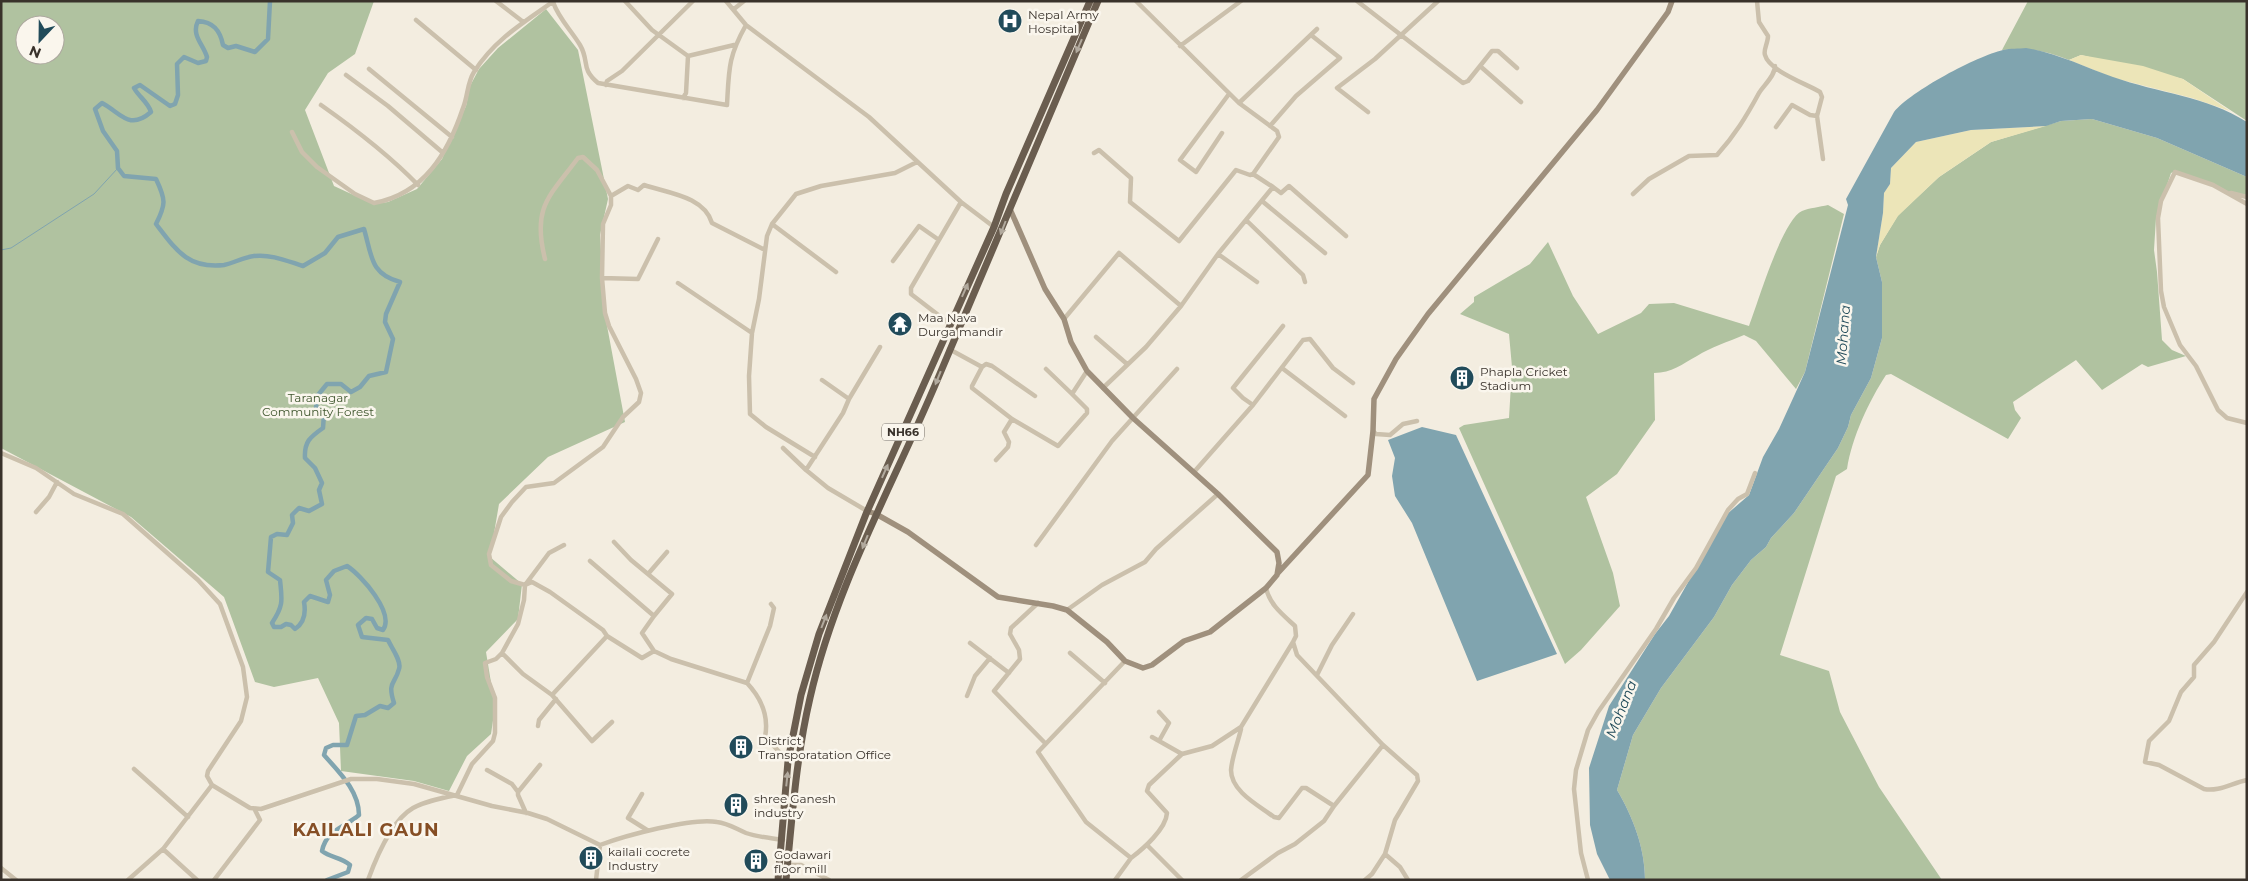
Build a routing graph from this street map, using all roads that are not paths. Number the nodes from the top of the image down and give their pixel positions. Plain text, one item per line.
1 (496, 1) edge
2 (625, 1) edge
3 (693, 1) edge
4 (726, 1) edge
5 (744, 1) edge
6 (1090, 1) edge
7 (1098, 1) edge
8 (1136, 1) edge
9 (1242, 1) edge
10 (1357, 1) edge
11 (1438, 1) edge
12 (1672, 1) edge
13 (1757, 1) edge
14 (554, 2) edge
15 (734, 9) junction
16 (416, 20) dead end
17 (522, 21) junction
18 (746, 24) junction
19 (1317, 29) dead end
20 (659, 34) junction
21 (1311, 35) junction
22 (1401, 36) junction
23 (734, 45) junction
24 (1180, 46) junction
25 (688, 56) junction
26 (1480, 66) junction
27 (1775, 66) junction
28 (1516, 68) dead end
29 (369, 69) dead end
30 (476, 70) junction
31 (346, 75) dead end
32 (606, 85) junction
33 (1229, 94) junction
34 (682, 98) junction
35 (1521, 102) dead end
36 (1239, 103) junction
37 (321, 105) dead end
38 (1368, 112) dead end
39 (1817, 116) junction
40 (1270, 126) junction
41 (1776, 126) dead end
42 (292, 132) dead end
43 (1222, 133) dead end
44 (452, 137) junction
45 (442, 152) junction
46 (1094, 153) dead end
47 (1823, 159) dead end
48 (917, 162) junction
49 (1253, 174) junction
50 (418, 185) junction
51 (1273, 187) junction
52 (1633, 194) dead end
53 (2230, 194) junction
54 (611, 196) junction
55 (2247, 197) edge
56 (1262, 201) junction
57 (961, 202) junction
58 (2247, 204) edge
59 (1010, 209) junction
60 (1246, 220) junction
61 (772, 224) junction
62 (994, 227) junction
63 (1346, 236) dead end
64 (658, 239) dead end
65 (939, 240) junction
66 (765, 250) junction
67 (1325, 253) dead end
68 (1218, 254) junction
69 (545, 259) dead end
70 (893, 260) dead end
71 (836, 272) dead end
72 (602, 278) junction
73 (1257, 282) dead end
74 (1305, 282) dead end
75 (678, 283) dead end
76 (1181, 306) junction
77 (1064, 319) junction
78 (950, 324) junction
79 (1283, 326) dead end
80 (752, 333) junction
81 (1096, 337) dead end
82 (880, 347) dead end
83 (949, 349) junction
84 (1127, 364) junction
85 (982, 367) junction
86 (1282, 368) junction
87 (1046, 369) dead end
88 (1178, 369) dead end
89 (1088, 371) junction
90 (822, 380) dead end
91 (1353, 383) dead end
92 (1102, 388) junction
93 (1072, 394) junction
94 (1035, 396) dead end
95 (849, 399) junction
96 (1253, 405) junction
97 (1345, 416) dead end
98 (1133, 418) junction
99 (1012, 419) junction
100 (1417, 421) dead end
101 (2247, 423) edge
102 (1373, 431) junction
103 (784, 448) dead end
104 (1, 453) edge
105 (815, 457) junction
106 (996, 460) dead end
107 (806, 470) junction
108 (1194, 472) junction
109 (1755, 473) dead end
110 (57, 482) junction
111 (1218, 494) junction
112 (867, 511) junction
113 (36, 512) dead end
114 (876, 514) junction
115 (614, 542) dead end
116 (564, 545) dead end
117 (1036, 545) dead end
118 (667, 552) dead end
119 (590, 561) dead end
120 (648, 574) junction
121 (1276, 575) junction
122 (525, 585) junction
123 (1266, 588) junction
124 (2247, 592) edge
125 (1038, 603) junction
126 (771, 604) dead end
127 (1067, 610) junction
128 (1353, 614) dead end
129 (654, 616) junction
130 (607, 636) junction
131 (1292, 642) junction
132 (970, 643) dead end
133 (654, 651) junction
134 (502, 653) junction
135 (1070, 653) dead end
136 (990, 658) junction
137 (1125, 661) junction
138 (1008, 673) junction
139 (1317, 675) junction
140 (1105, 683) junction
141 (748, 684) junction
142 (968, 696) dead end
143 (554, 697) junction
144 (1159, 712) dead end
145 (612, 722) dead end
146 (538, 726) dead end
147 (1241, 727) junction
148 (1152, 736) dead end
149 (1159, 740) junction
150 (1045, 743) junction
151 (1383, 745) junction
152 (1182, 754) junction
153 (788, 760) junction
154 (540, 765) dead end
155 (134, 769) dead end
156 (487, 770) dead end
157 (2247, 780) edge
158 (212, 785) junction
159 (518, 792) junction
160 (642, 794) dead end
161 (457, 795) junction
162 (1334, 806) junction
163 (255, 810) junction
164 (526, 813) junction
165 (188, 817) junction
166 (649, 831) junction
167 (781, 840) junction
168 (790, 842) junction
169 (600, 845) junction
170 (1147, 846) junction
171 (163, 849) junction
172 (1385, 854) junction
173 (1131, 858) junction
174 (788, 865) junction
175 (1, 868) edge
176 (16, 880) edge
177 (128, 880) edge
178 (197, 880) edge
179 (214, 880) edge
180 (368, 880) edge
181 (596, 880) edge
182 (778, 880) edge
183 (786, 880) edge
184 (829, 880) edge
185 (1114, 880) edge
186 (1182, 880) edge
187 (1241, 880) edge
188 (1365, 880) edge
189 (1408, 880) edge
190 (1588, 880) edge

1 - 17 street
2 - 20 street
3 - 20 street
4 - 15 street
5 - 15 street
6 - 62 highway, NH66
7 -> 59 highway, NH66
8 - 24 street
9 - 24 street
10 - 22 street
11 - 22 street
12 - 102 main road
13 - 27 street
14 - 17 street
14 - 32 street
15 - 18 street
16 - 30 street
17 - 30 street
18 - 23 street
18 - 48 street
19 - 21 street
20 - 25 street
20 - 32 street
21 - 36 street
21 - 40 street
22 - 26 street
22 - 38 street
23 - 25 street
23 - 34 street
24 - 33 street
25 - 34 street
26 - 28 street
26 - 35 street
27 - 39 street
27 - 52 street
29 - 44 street
30 - 44 street
31 - 45 street
32 - 34 street
33 - 36 street
33 - 43 street
36 - 40 street
37 - 50 street
39 - 41 street
39 - 47 street
40 - 49 street
42 - 50 street
44 - 45 street
45 - 50 street
46 - 49 street
48 - 57 street
48 - 61 street
49 - 51 street
51 - 56 street
51 - 63 street
53 - 55 street
53 - 58 street
53 - 101 street
54 - 66 street
54 - 69 street
54 - 72 street
56 - 60 street
56 - 67 street
57 - 62 street
57 - 65 street
59 - 77 main road
59 -> 83 highway, NH66
60 - 68 street
60 - 74 street
61 - 66 street
61 - 71 street
78 -> 62 highway, NH66
64 - 72 street
65 - 70 street
65 - 78 street
66 - 80 street
68 - 73 street
68 - 76 street
72 - 122 street
75 - 80 street
76 - 77 street
76 - 84 street
77 - 89 main road
112 -> 78 highway, NH66
79 - 96 street
80 - 105 street
81 - 84 street
82 - 95 street
83 - 85 street
83 -> 114 highway, NH66
84 - 92 street
85 - 94 street
85 - 99 street
86 - 91 street
86 - 96 street
86 - 97 street
87 - 93 street
88 - 98 street
89 - 92 main road
89 - 93 street
90 - 95 street
92 - 98 main road
93 - 99 street
95 - 105 street
96 - 108 street
98 - 108 main road
98 - 117 street
99 - 106 street
100 - 102 street
102 - 121 main road
103 - 107 street
104 - 110 street
105 - 107 street
107 - 112 street
108 - 111 main road
109 - 190 street
110 - 113 street
110 - 158 street
111 - 121 main road
111 - 127 street
112 - 114 main road
153 -> 112 highway, NH66
114 - 125 main road
114 -> 168 highway, NH66
115 - 120 street
116 - 122 street
118 - 120 street
119 - 129 street
120 - 129 street
121 - 123 main road
122 - 130 street
122 - 134 street
123 - 131 street
123 - 137 main road
124 - 157 street
125 - 127 main road
125 - 138 street
126 - 141 street
127 - 137 main road
128 - 139 street
129 - 133 street
130 - 133 street
130 - 143 street
131 - 139 street
131 - 147 street
132 - 136 street
133 - 141 street
134 - 143 street
134 - 161 street
135 - 140 street
136 - 138 street
136 - 142 street
137 - 140 street
138 - 150 street
139 - 151 street
140 - 150 street
141 - 153 street
143 - 145 street
143 - 146 street
144 - 149 street
147 - 152 street
147 - 162 street
148 - 149 street
149 - 152 street
150 - 173 street
151 - 162 street
151 - 172 street
152 - 170 street
167 -> 153 highway, NH66
154 - 159 street
155 - 165 street
156 - 159 street
158 - 163 street
158 - 165 street
159 - 164 street
160 - 166 street
161 - 163 street
161 - 164 street
161 - 180 street
162 - 187 street
163 - 179 street
164 - 169 street
165 - 171 street
166 - 167 street
166 - 169 street
167 - 168 street
167 - 182 highway, NH66
168 - 174 highway, NH66
169 - 181 street
170 - 173 street
170 - 186 street
171 - 177 street
171 - 178 street
172 - 188 street
172 - 189 street
173 - 185 street
174 - 183 highway, NH66
174 - 184 street
175 - 176 street

